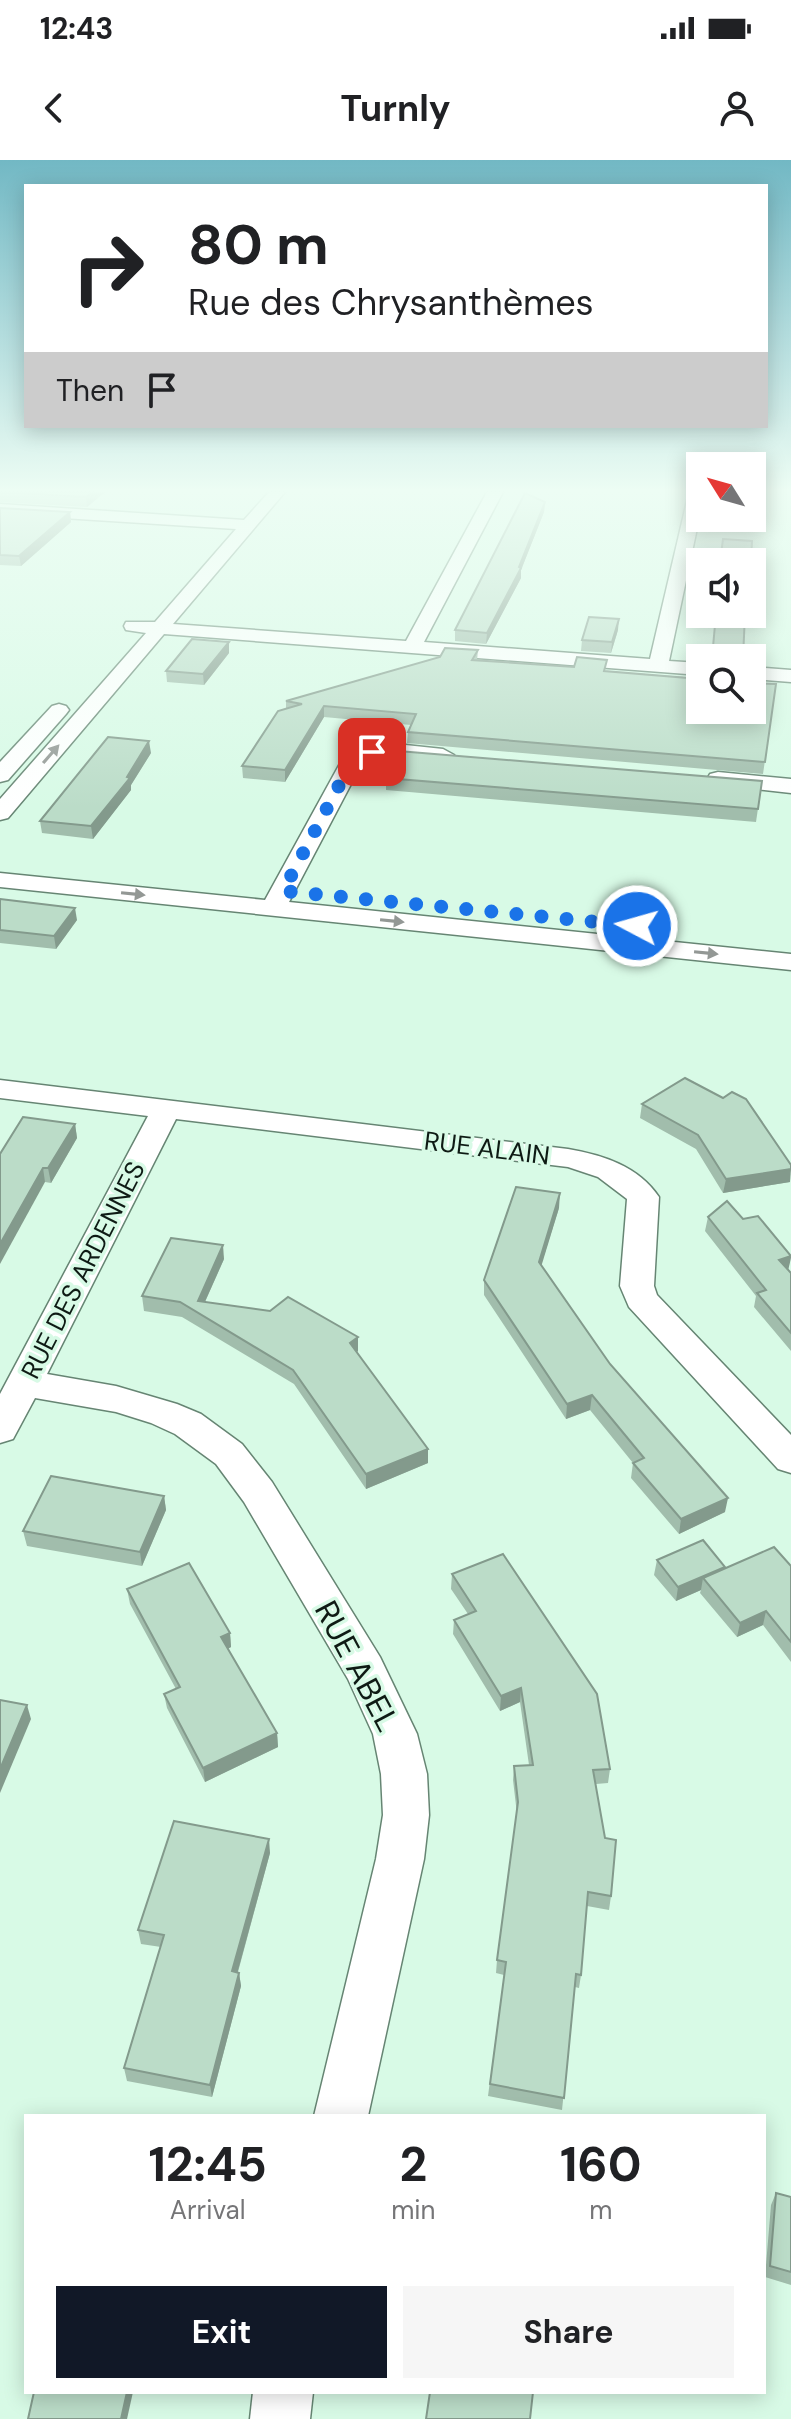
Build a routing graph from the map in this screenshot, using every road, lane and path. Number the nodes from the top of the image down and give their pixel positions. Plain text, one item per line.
1 (185, 597) edge
2 (439, 597) edge
3 (673, 597) edge
4 (154, 603) dead end
5 (159, 628) junction
6 (412, 647) junction
7 (658, 666) junction
8 (686, 668) edge
9 (766, 674) edge
10 (791, 676) edge
11 (75, 692) dead end
12 (464, 757) edge
13 (0, 775) edge
14 (698, 778) edge
15 (791, 786) edge
16 (0, 813) edge
17 (0, 862) edge
18 (0, 880) edge
19 (278, 900) junction
20 (791, 942) edge
21 (791, 962) edge
22 (0, 1089) edge
23 (166, 1110) junction
24 (24, 1383) junction
25 (0, 1429) edge
26 (791, 1459) edge
27 (341, 2114) edge
28 (283, 2394) edge
29 (280, 2419) edge

1 - 5 street
2 - 6 street
3 - 7 street
4 - 5 street
5 - 6 street
16 -> 5 street
6 - 7 street
7 - 8 street
9 - 10 street
11 - 13 street
12 - 19 street
14 - 15 street
17 - 19 street
18 -> 19 street
19 - 20 street
19 -> 21 street
22 - 23 street, RUE ALAIN
23 - 24 street, RUE DES ARDENNES
23 - 26 street, RUE ALAIN
24 - 25 street, RUE DES ARDENNES
24 - 27 street, RUE ABEL
28 - 29 street

